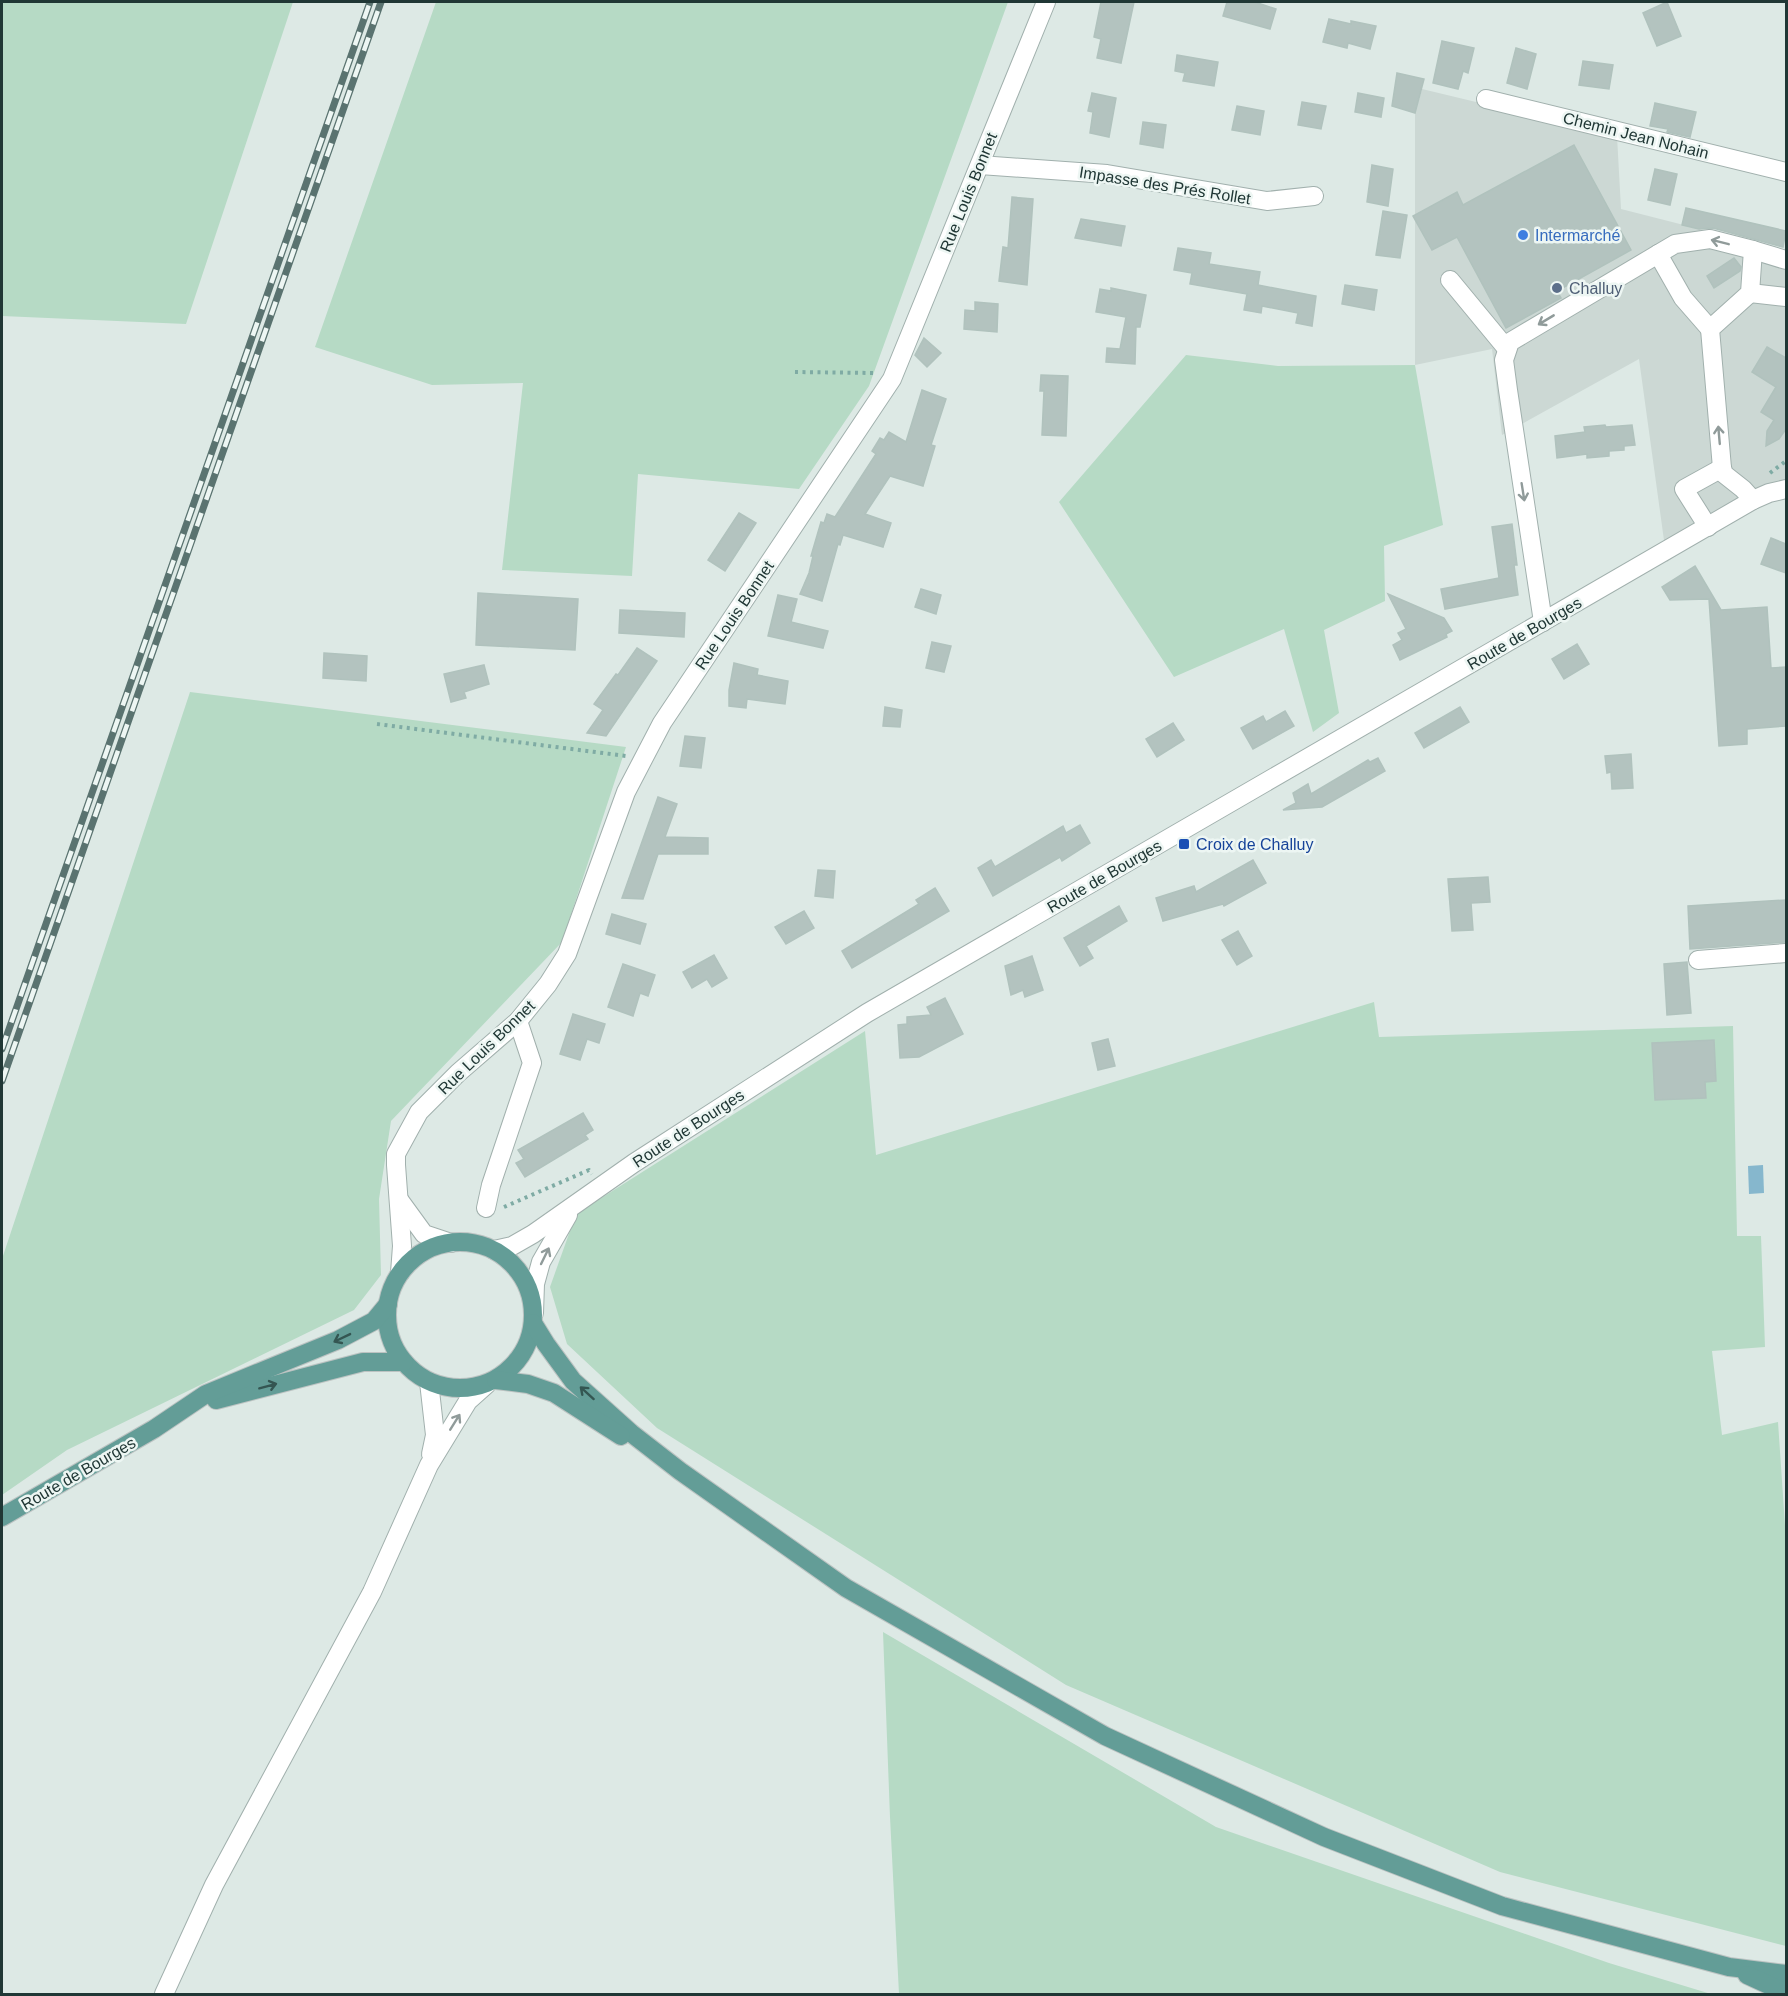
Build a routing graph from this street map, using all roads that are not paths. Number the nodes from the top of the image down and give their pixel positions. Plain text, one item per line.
1 (1046, 2) edge
2 (1486, 99) dead end
3 (980, 165) junction
4 (1786, 172) edge
5 (1314, 196) dead end
6 (1753, 250) junction
7 (1658, 254) junction
8 (1786, 260) edge
9 (1450, 280) dead end
10 (1750, 293) junction
11 (1786, 297) edge
12 (1710, 329) junction
13 (1508, 349) junction
14 (1722, 468) junction
15 (1786, 478) edge
16 (1770, 494) edge
17 (1708, 527) junction
18 (1543, 622) junction
19 (1786, 953) edge
20 (1698, 960) dead end
21 (518, 1021) junction
22 (399, 1200) junction
23 (574, 1206) junction
24 (486, 1208) road end
25 (451, 1243) junction
26 (494, 1250) junction
27 (400, 1273) junction
28 (388, 1304) junction
29 (534, 1318) junction
30 (404, 1362) junction
31 (429, 1382) junction
32 (492, 1382) junction
33 (154, 1429) junction
34 (429, 1465) junction
35 (680, 1471) junction
36 (2, 1517) edge
37 (1729, 1966) junction
38 (1786, 1974) edge
39 (1786, 1993) edge
40 (164, 1995) edge

1 - 3 street, Rue Louis Bonnet
2 - 4 street, Chemin Jean Nohain
3 - 5 street, Impasse des Prés Rollet
3 - 21 street, Rue Louis Bonnet
6 -> 7 street
6 - 8 street
6 - 10 street
7 - 12 street
7 -> 13 street
9 - 13 street
10 - 11 street
10 - 12 street
14 -> 12 street
13 -> 18 street
14 - 16 street
14 - 17 street
15 - 16 street, Route de Bourges
16 - 17 street, Route de Bourges
17 - 18 street, Route de Bourges
18 - 23 street, Route de Bourges
19 - 20 street
21 - 22 street, Rue Louis Bonnet
21 - 24 street
22 - 25 street
22 - 27 street, Rue Louis Bonnet
23 - 26 street, Route de Bourges
29 -> 23 street, Route de Bourges
25 - 26 main road
25 - 27 main road
26 - 29 main road
27 - 28 main road
28 - 30 main road
28 -> 33 main road
29 - 32 main road
35 -> 29 main road
30 - 31 main road
33 -> 30 main road
31 - 32 main road
31 - 34 street
34 -> 32 street
32 - 35 main road
33 - 36 main road, Route de Bourges
34 - 40 street
35 - 37 main road
37 - 38 main road
37 - 39 main road

